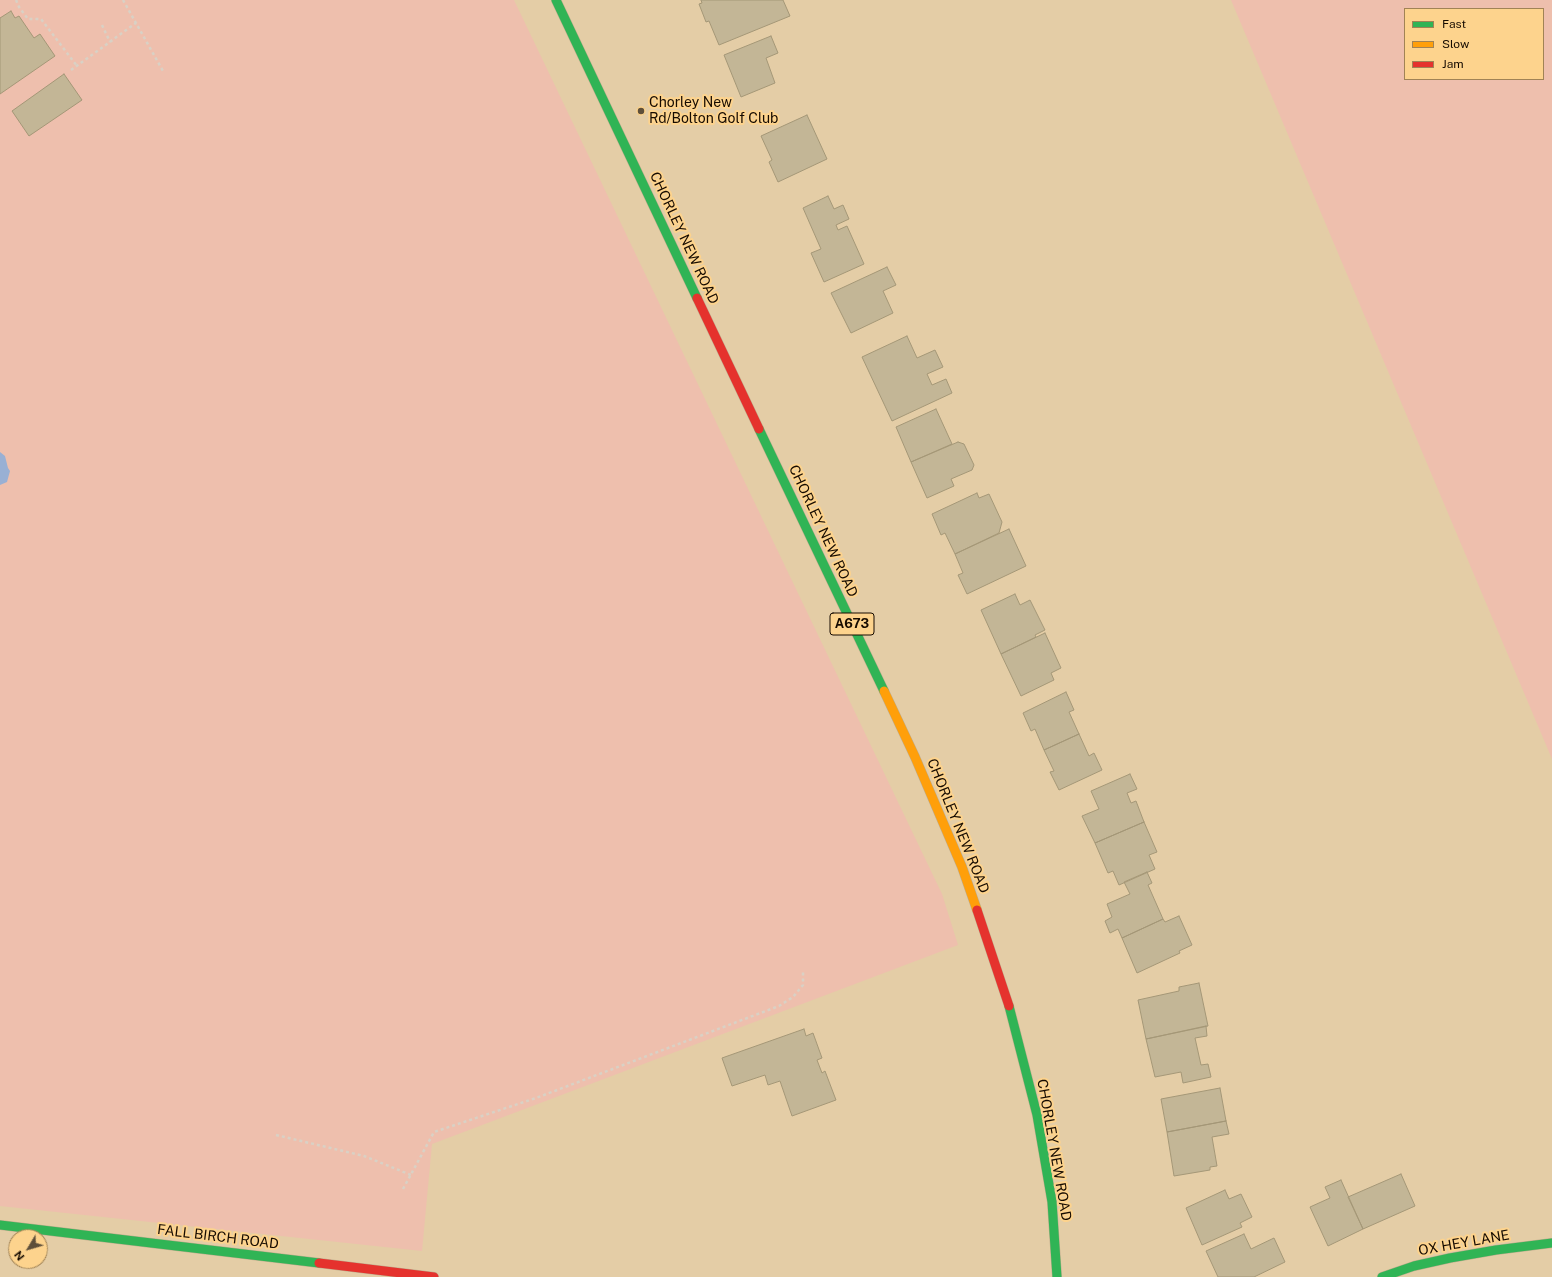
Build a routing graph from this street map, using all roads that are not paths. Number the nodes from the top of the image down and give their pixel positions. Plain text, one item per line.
1 (556, 0) edge
2 (0, 1225) edge
3 (1552, 1243) edge
4 (434, 1277) edge
5 (1058, 1277) edge
6 (1382, 1277) edge

1 - 5 main road, CHORLEY NEW ROAD / A673
2 - 4 main road, FALL BIRCH ROAD
3 - 6 main road, OX HEY LANE

